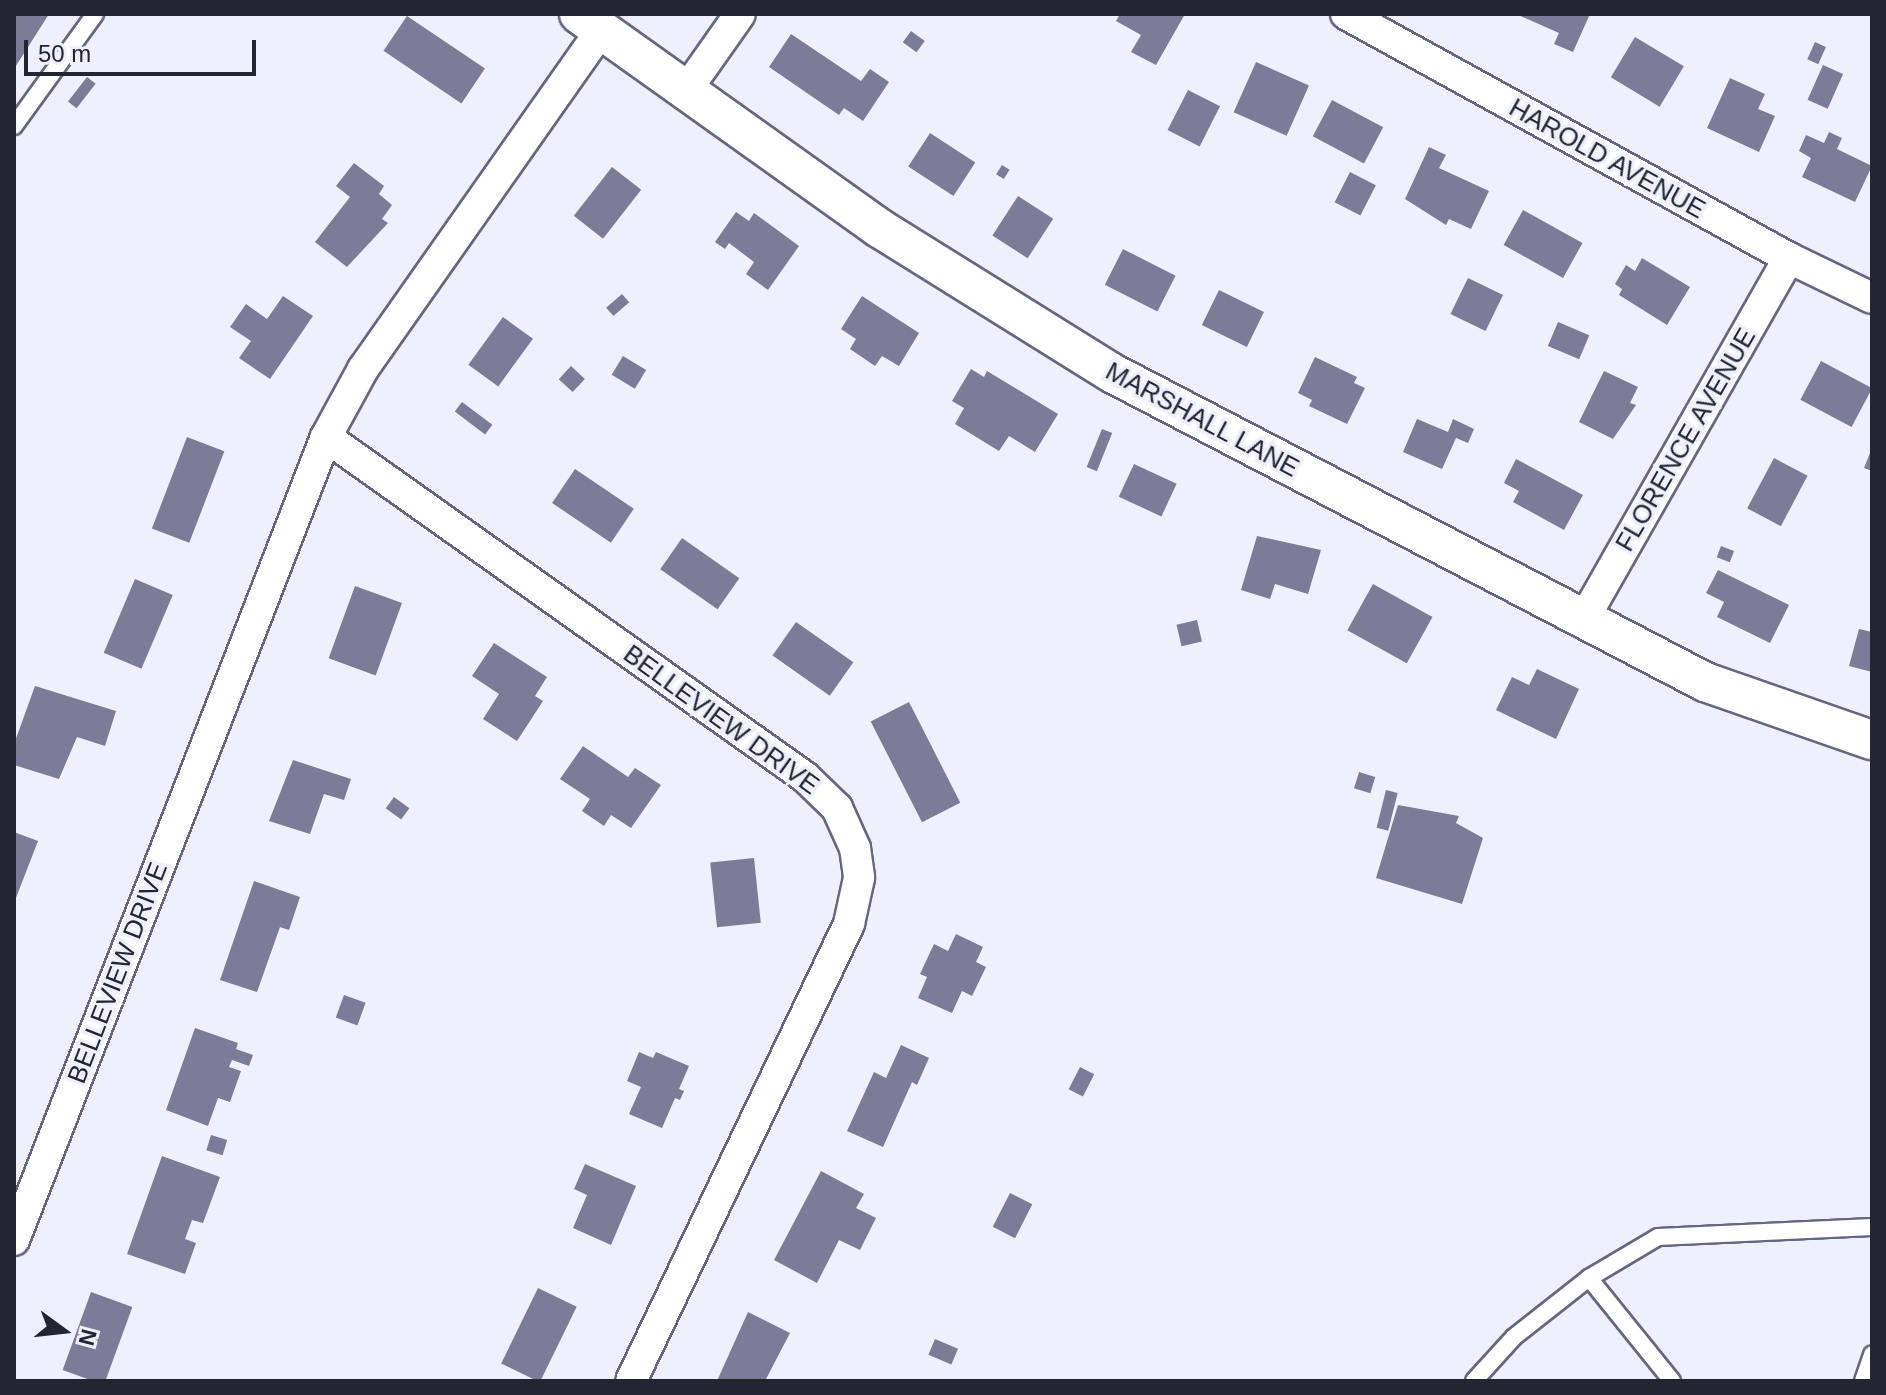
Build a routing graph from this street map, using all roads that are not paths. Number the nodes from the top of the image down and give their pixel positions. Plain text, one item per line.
1 (95, 14) edge
2 (740, 14) edge
3 (1346, 14) edge
4 (590, 22) edge
5 (685, 92) junction
6 (14, 126) edge
7 (1789, 258) junction
8 (1872, 298) edge
9 (326, 437) junction
10 (1582, 622) junction
11 (1872, 740) edge
12 (1872, 1227) edge
13 (14, 1240) edge
14 (1589, 1278) junction
15 (1872, 1355) edge
16 (631, 1381) edge
17 (1474, 1381) edge
18 (1672, 1381) edge
19 (1863, 1381) edge

1 - 6 lane
2 - 5 street
3 - 7 street, HAROLD AVENUE
4 - 5 street, MARSHALL LANE
4 - 9 street, BELLEVIEW DRIVE
5 - 10 street, MARSHALL LANE
7 - 8 street, HAROLD AVENUE
7 - 10 street, FLORENCE AVENUE
9 - 13 street, BELLEVIEW DRIVE
9 - 16 street, BELLEVIEW DRIVE
10 - 11 street, MARSHALL LANE
12 - 14 lane
14 - 17 lane
14 - 18 lane
15 - 19 lane

